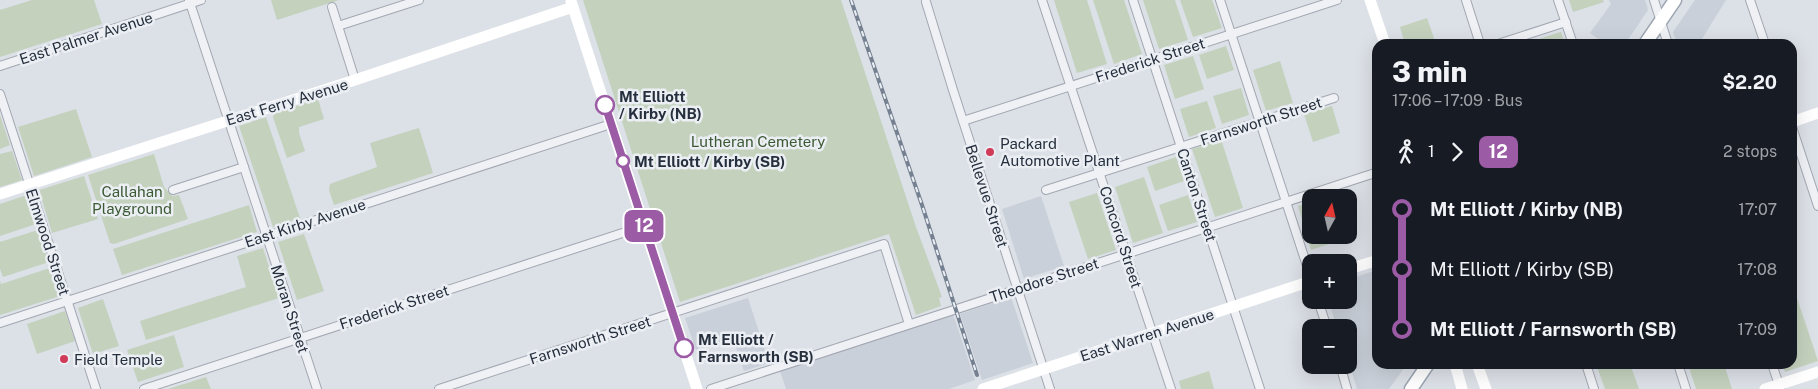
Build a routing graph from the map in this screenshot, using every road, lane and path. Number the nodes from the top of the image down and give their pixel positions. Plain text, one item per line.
1 (201, 0) edge
2 (419, 0) edge
3 (1042, 0) edge
4 (1133, 0) edge
5 (1220, 0) edge
6 (1337, 0) edge
7 (1370, 0) edge
8 (1466, 0) edge
9 (1558, 0) edge
10 (1654, 0) edge
11 (1674, 0) edge
12 (1750, 0) edge
13 (190, 2) edge
14 (926, 2) dead end
15 (572, 4) edge
16 (332, 7) dead end
17 (1661, 20) junction
18 (1566, 22) junction
19 (338, 26) junction
20 (1231, 34) junction
21 (1382, 39) edge
22 (1478, 39) edge
23 (1513, 39) edge
24 (1571, 39) edge
25 (1648, 39) edge
26 (1667, 39) edge
27 (1763, 39) edge
28 (1152, 59) junction
29 (0, 66) edge
30 (355, 80) junction
31 (1071, 86) junction
32 (0, 94) edge
33 (1334, 98) dead end
34 (1818, 113) edge
35 (229, 120) junction
36 (1797, 120) edge
37 (963, 121) junction
38 (1260, 122) junction
39 (611, 124) junction
40 (1797, 142) edge
41 (1181, 146) junction
42 (244, 167) junction
43 (1099, 173) junction
44 (1372, 174) edge
45 (29, 185) junction
46 (173, 190) dead end
47 (1046, 190) dead end
48 (0, 194) edge
49 (1286, 201) junction
50 (1818, 206) edge
51 (644, 226) junction
52 (1207, 226) junction
53 (266, 236) junction
54 (1126, 253) junction
55 (1303, 254) edge
56 (1372, 262) edge
57 (1357, 267) edge
58 (1302, 283) edge
59 (1018, 288) junction
60 (67, 301) junction
61 (1233, 307) junction
62 (672, 313) junction
63 (0, 323) edge
64 (909, 324) junction
65 (1153, 333) junction
66 (300, 338) junction
67 (1044, 369) junction
68 (1425, 369) edge
69 (1456, 369) edge
70 (1480, 369) edge
71 (1588, 369) edge
72 (1680, 369) edge
73 (1774, 369) edge
74 (1818, 372) edge
75 (1343, 374) edge
76 (463, 385) edge
77 (1780, 387) edge
78 (96, 389) edge
79 (144, 389) edge
80 (317, 389) edge
81 (439, 389) edge
82 (697, 389) edge
83 (711, 389) edge
84 (983, 389) edge
85 (1050, 389) edge
86 (1171, 389) edge
87 (1260, 389) edge
88 (1348, 389) edge
89 (1411, 389) edge
90 (1462, 389) edge
91 (1486, 389) edge
92 (1594, 389) edge
93 (1686, 389) edge
94 (1765, 389) edge

1 - 13 street, East Palmer Avenue
2 - 19 street
3 - 31 street, Concord Street
4 - 28 street, Canton Street
5 - 20 street
6 - 20 street, Frederick Street
7 - 21 main road
8 - 22 street
9 - 18 street
10 - 17 street
11 - 17 main road
12 - 27 street
13 - 29 street, East Palmer Avenue
13 - 35 street, Moran Street
14 - 37 street, Bellevue Street
15 - 30 main road, East Ferry Avenue
15 - 39 main road
16 - 19 street
17 - 25 main road
17 - 26 street
18 - 23 street
18 - 24 street
19 - 30 street
20 - 28 street, Frederick Street
20 - 38 street
28 - 31 street, Frederick Street
28 - 41 street, Canton Street
30 - 35 main road, East Ferry Avenue
31 - 37 street, Frederick Street
31 - 43 street, Concord Street
32 - 45 street, Elmwood Street
33 - 38 street, Farnsworth Street
34 - 36 main road
35 - 42 street, Moran Street
35 - 45 main road, East Ferry Avenue
37 - 59 street, Bellevue Street
38 - 41 street, Farnsworth Street
38 - 49 street
39 - 51 main road
39 - 53 street, East Kirby Avenue
40 - 50 street
41 - 43 street, Farnsworth Street
41 - 52 street, Canton Street
42 - 46 street
42 - 53 street, Moran Street
43 - 47 street, Farnsworth Street
43 - 54 street, Concord Street
44 - 49 street, Theodore Street
45 - 48 main road, East Ferry Avenue
45 - 60 street, Elmwood Street
49 - 52 street, Theodore Street
49 - 55 street
51 - 62 main road
51 - 66 street, Frederick Street
52 - 54 street, Theodore Street
52 - 61 street, Canton Street
53 - 60 street, East Kirby Avenue
53 - 66 street, Moran Street
54 - 59 street, Theodore Street
54 - 65 street, Concord Street
56 - 57 main road
58 - 61 main road, East Warren Avenue
59 - 64 street, Theodore Street
59 - 67 street, Bellevue Street
60 - 63 street, East Kirby Avenue
60 - 78 street, Elmwood Street
61 - 65 main road, East Warren Avenue
61 - 87 street, Canton Street
62 - 64 street, Farnsworth Street
62 - 76 street, Farnsworth Street
62 - 82 main road
64 - 83 street, Theodore Street
65 - 67 main road, East Warren Avenue
65 - 86 street, Concord Street
66 - 79 street, Frederick Street
66 - 80 street, Moran Street
67 - 84 main road, East Warren Avenue
67 - 85 street, Bellevue Street
68 - 89 main road
69 - 90 main road
70 - 91 main road
71 - 92 street
72 - 93 street
73 - 77 street
74 - 77 main road
75 - 88 street
76 - 81 street, Farnsworth Street
77 - 94 main road

